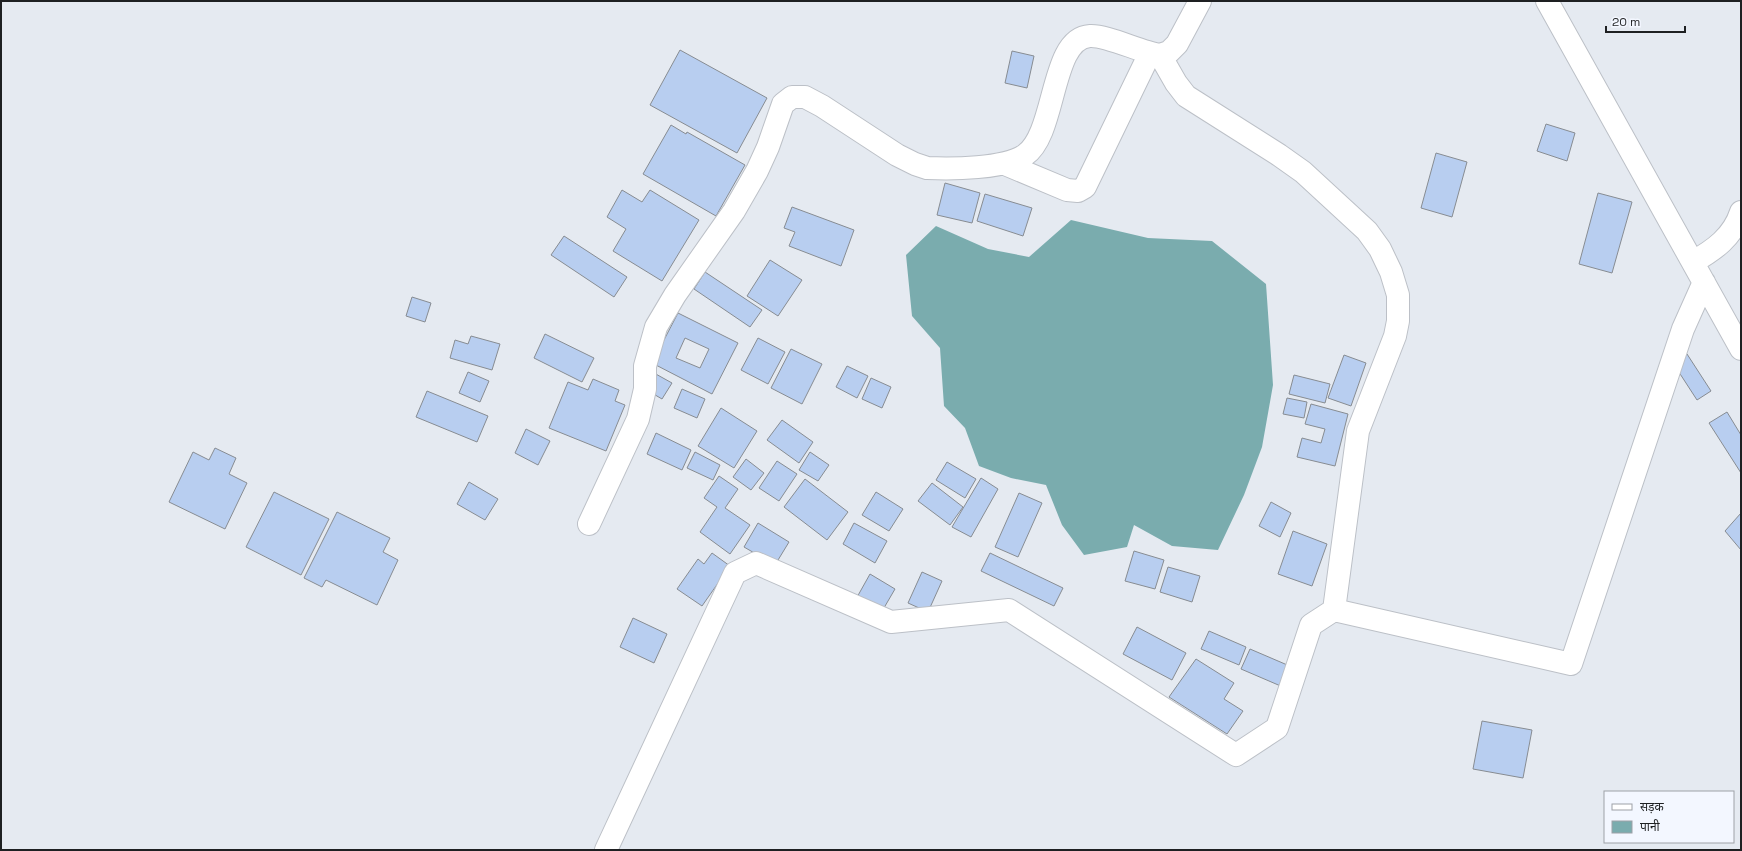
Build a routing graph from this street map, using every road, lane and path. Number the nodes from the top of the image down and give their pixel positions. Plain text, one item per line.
1 (1200, 1) edge
2 (1547, 1) edge
3 (1155, 54) junction
4 (1005, 164) junction
5 (1741, 212) edge
6 (1698, 259) junction
7 (1704, 282) junction
8 (1741, 349) edge
9 (589, 524) dead end
10 (1334, 610) junction
11 (606, 850) edge

1 - 3 street
2 - 6 street
3 - 4 street
3 - 4 street
3 - 10 street
4 - 9 street
5 - 6 street
6 - 7 street
7 - 8 street
7 - 10 street
10 - 11 street

